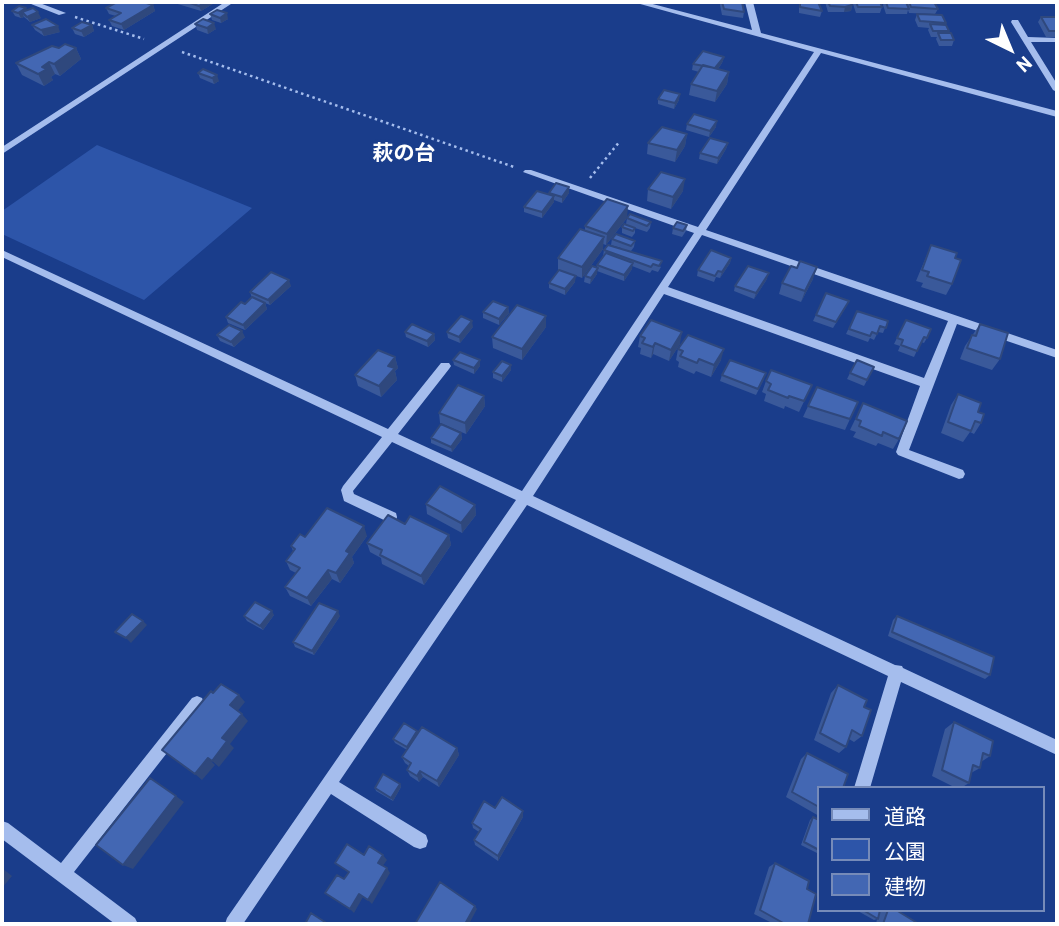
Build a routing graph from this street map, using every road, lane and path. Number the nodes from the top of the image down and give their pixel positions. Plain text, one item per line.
1 (30, 2) edge
2 (230, 2) edge
3 (637, 2) edge
4 (749, 2) edge
5 (62, 13) joint
6 (1015, 22) dead end
7 (757, 33) junction
8 (1026, 39) junction
9 (1057, 40) edge
10 (163, 45) junction
11 (819, 50) junction
12 (1053, 76) edge
13 (1057, 90) edge
14 (1057, 114) edge
15 (620, 141) dead end
16 (2, 151) edge
17 (528, 172) joint
18 (581, 189) junction
19 (701, 230) junction
20 (2, 253) edge
21 (662, 289) junction
22 (954, 319) junction
23 (1057, 354) edge
24 (444, 366) dead end
25 (927, 384) junction
26 (391, 435) junction
27 (959, 474) dead end
28 (525, 497) junction
29 (391, 517) edge
30 (897, 671) junction
31 (197, 703) edge
32 (1057, 748) edge
33 (329, 784) junction
34 (863, 786) edge
35 (2, 829) edge
36 (420, 841) dead end
37 (62, 874) junction
38 (129, 924) edge
39 (233, 924) edge

1 - 5 street
2 - 10 street
3 - 7 street
4 - 7 street
5 - 10 path
6 - 8 street
7 - 11 street
8 - 9 street
8 - 12 street
10 - 16 street
10 - 17 path
11 - 14 street
11 - 19 street
12 - 13 street
15 - 18 path
17 - 18 street
18 - 19 street
19 - 21 street
19 - 22 street
20 - 26 street
21 - 25 street
21 - 28 street
22 - 23 street
22 - 25 street
24 - 26 street
25 - 27 street
26 - 28 street
26 - 29 street
28 - 30 street
28 - 33 street
30 - 32 street
30 - 34 street
31 - 37 street
33 - 36 street
33 - 39 street
35 - 37 street
37 - 38 street

